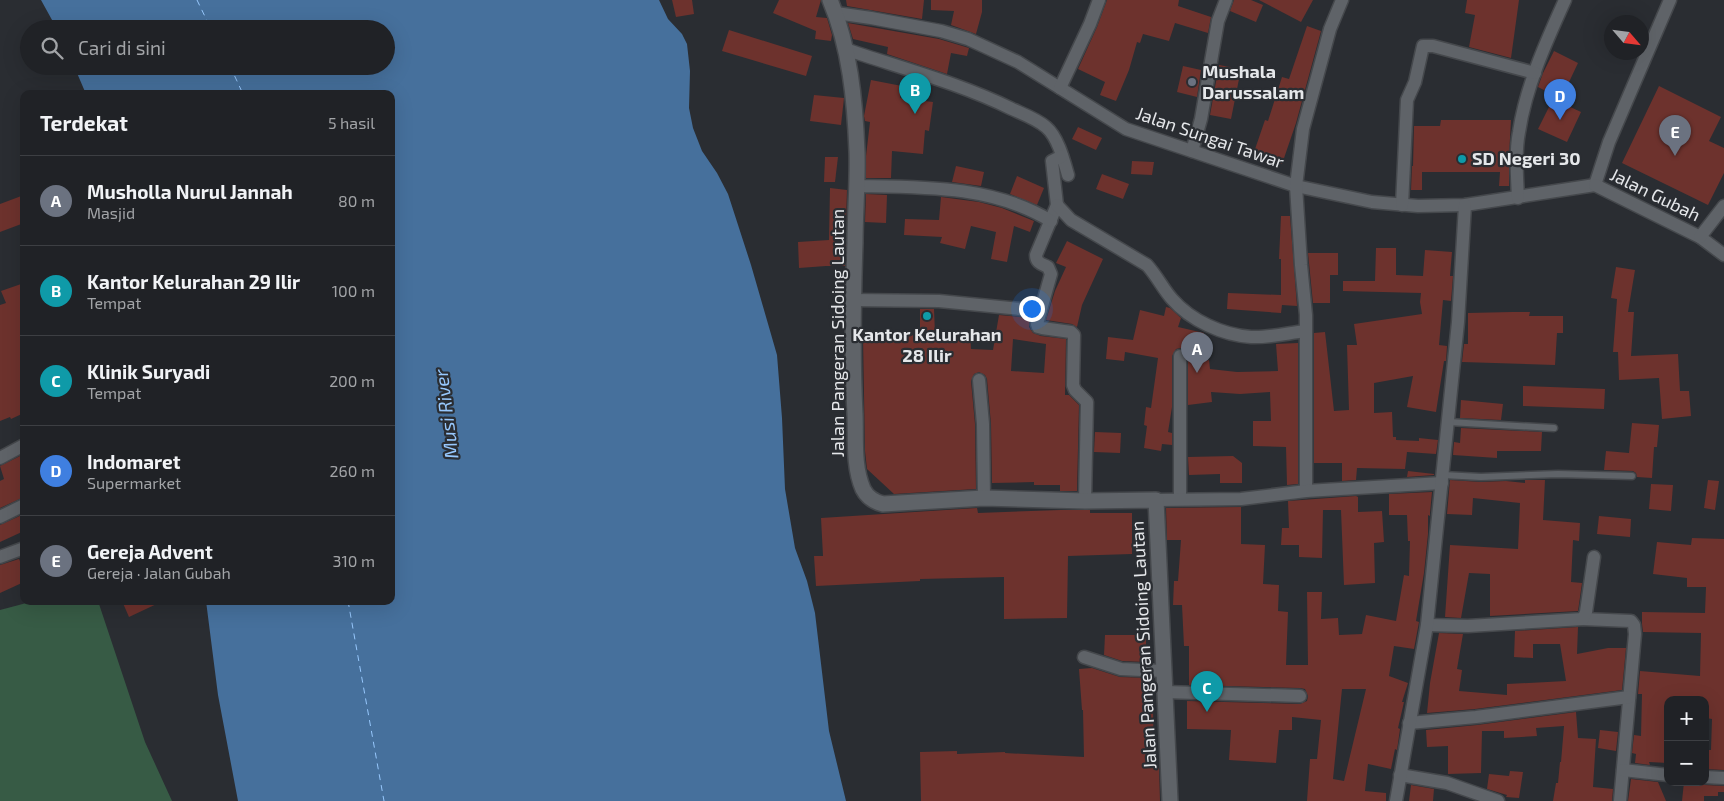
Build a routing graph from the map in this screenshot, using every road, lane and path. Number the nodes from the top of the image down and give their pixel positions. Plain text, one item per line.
1 (1099, 0) edge
2 (1226, 0) edge
3 (1342, 0) edge
4 (1566, 0) edge
5 (1670, 0) edge
6 (833, 7) edge
7 (846, 53) junction
8 (1535, 73) junction
9 (1060, 88) junction
10 (1192, 151) junction
11 (1059, 157) junction
12 (1068, 175) dead end
13 (1595, 185) junction
14 (856, 186) junction
15 (1296, 186) junction
16 (1518, 198) junction
17 (1402, 204) junction
18 (1057, 205) junction
19 (1465, 205) junction
20 (1724, 206) edge
21 (1050, 220) junction
22 (1700, 237) junction
23 (1724, 255) edge
24 (853, 300) junction
25 (1040, 311) junction
26 (1305, 331) junction
27 (1180, 356) dead end
28 (978, 380) dead end
29 (1449, 422) junction
30 (1554, 428) dead end
31 (20, 447) edge
32 (0, 458) edge
33 (1632, 476) dead end
34 (1443, 479) junction
35 (1306, 491) junction
36 (984, 498) junction
37 (1180, 499) junction
38 (1156, 500) junction
39 (1085, 501) junction
40 (20, 507) edge
41 (0, 517) edge
42 (20, 550) edge
43 (1594, 556) dead end
44 (0, 557) edge
45 (1583, 619) junction
46 (1427, 625) junction
47 (1084, 657) dead end
48 (1163, 671) junction
49 (1165, 692) junction
50 (1300, 696) dead end
51 (1630, 697) junction
52 (1409, 723) junction
53 (1623, 770) junction
54 (1400, 775) junction
55 (1664, 775) edge
56 (1709, 777) edge
57 (1724, 778) edge
58 (1170, 801) edge
59 (1396, 801) edge
60 (1498, 801) edge
61 (1620, 801) edge

1 - 9 street
2 - 10 street
3 - 15 street
4 - 8 street
5 - 13 street
6 - 7 street, Jalan Pangeran Sidoing Lautan
6 - 9 street, Jalan Sungai Tawar
7 - 11 street
7 - 14 street, Jalan Pangeran Sidoing Lautan
8 - 16 street
8 - 17 street
9 - 10 street, Jalan Sungai Tawar
10 - 15 street, Jalan Sungai Tawar
11 - 12 street
11 - 18 street
13 - 16 street, Jalan Sungai Tawar
13 - 22 street, Jalan Gubah
14 - 21 street
14 - 24 street, Jalan Pangeran Sidoing Lautan
15 - 17 street, Jalan Sungai Tawar
15 - 26 street
16 - 19 street, Jalan Sungai Tawar
17 - 19 street, Jalan Sungai Tawar
18 - 21 street
18 - 26 street
19 - 29 street
20 - 22 street
21 - 25 street
22 - 23 street, Jalan Gubah
24 - 25 street
24 - 36 street, Jalan Pangeran Sidoing Lautan
25 - 39 street
26 - 35 street
27 - 37 street
28 - 36 street
29 - 30 lane
29 - 34 street
31 - 32 street
33 - 34 lane
34 - 35 street
34 - 46 street
35 - 37 street
36 - 39 street, Jalan Pangeran Sidoing Lautan
37 - 38 street
38 - 39 street, Jalan Pangeran Sidoing Lautan
38 - 48 street, Jalan Pangeran Sidoing Lautan
40 - 41 street
42 - 44 street
43 - 45 street
45 - 46 street
45 - 51 street
46 - 52 street
47 - 48 street
48 - 49 street, Jalan Pangeran Sidoing Lautan
49 - 50 street
49 - 58 street, Jalan Pangeran Sidoing Lautan
51 - 52 street
51 - 53 street
52 - 54 street
53 - 55 street
53 - 61 street
54 - 59 street
54 - 60 street
56 - 57 street

